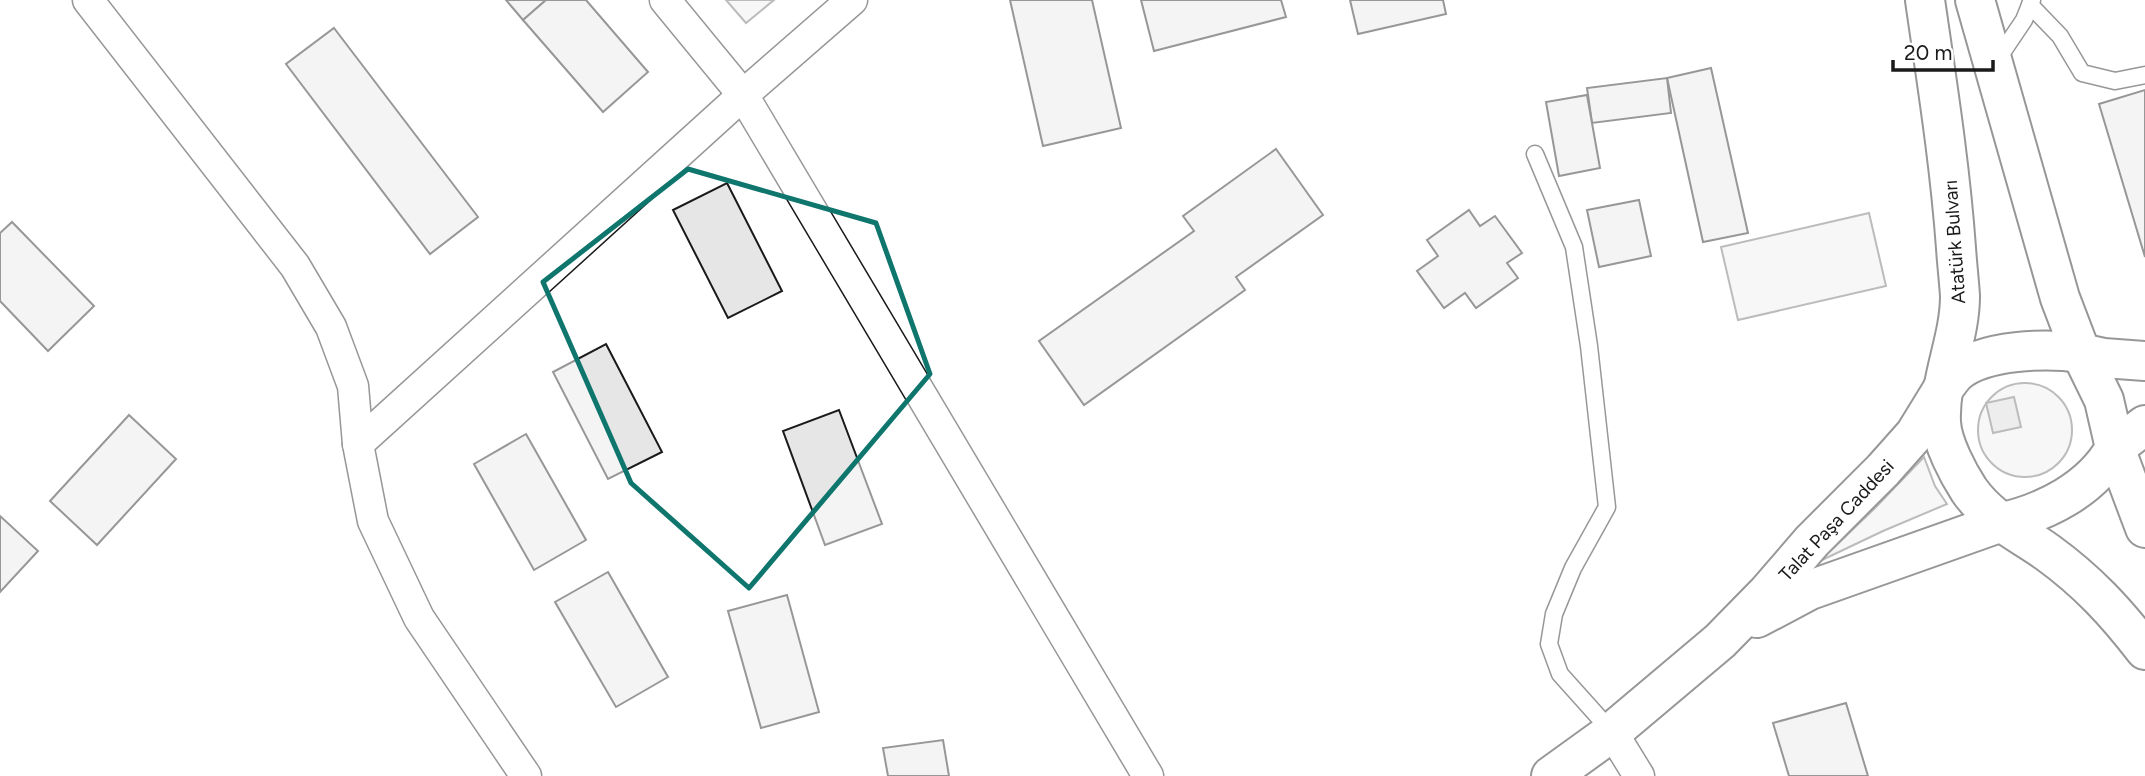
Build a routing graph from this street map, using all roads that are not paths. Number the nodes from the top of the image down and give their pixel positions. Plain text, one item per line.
1 (88, 0) edge
2 (665, 0) edge
3 (852, 0) edge
4 (1925, 0) edge
5 (1975, 0) edge
6 (2031, 3) edge
7 (1993, 65) junction
8 (2145, 75) edge
9 (743, 94) junction
10 (1535, 154) dead end
11 (2081, 352) junction
12 (2145, 361) edge
13 (1942, 390) junction
14 (2145, 425) edge
15 (358, 444) junction
16 (2115, 447) junction
17 (2000, 523) junction
18 (2145, 528) edge
19 (1720, 641) junction
20 (2145, 650) edge
21 (1612, 732) junction
22 (526, 776) edge
23 (1148, 776) edge
24 (1551, 776) edge
25 (1639, 776) edge

1 - 15 street
2 - 9 street
3 - 9 street
4 - 13 main road, Atatürk Bulvarı
5 - 7 main road
6 - 7 lane
6 - 8 lane
7 - 11 main road
9 - 15 street
9 - 23 street
10 - 21 lane
11 - 12 main road
11 - 13 main road
11 - 16 main road
13 - 17 main road, Atatürk Bulvarı
13 - 19 main road, Talat Paşa Caddesi
14 - 16 main road
15 - 22 street
16 - 17 main road
16 - 18 main road
17 - 19 main road, Talat Paşa Caddesi
17 - 20 main road, Atatürk Bulvarı
19 - 21 main road, Talat Paşa Caddesi
21 - 24 main road, Talat Paşa Caddesi
21 - 25 street

